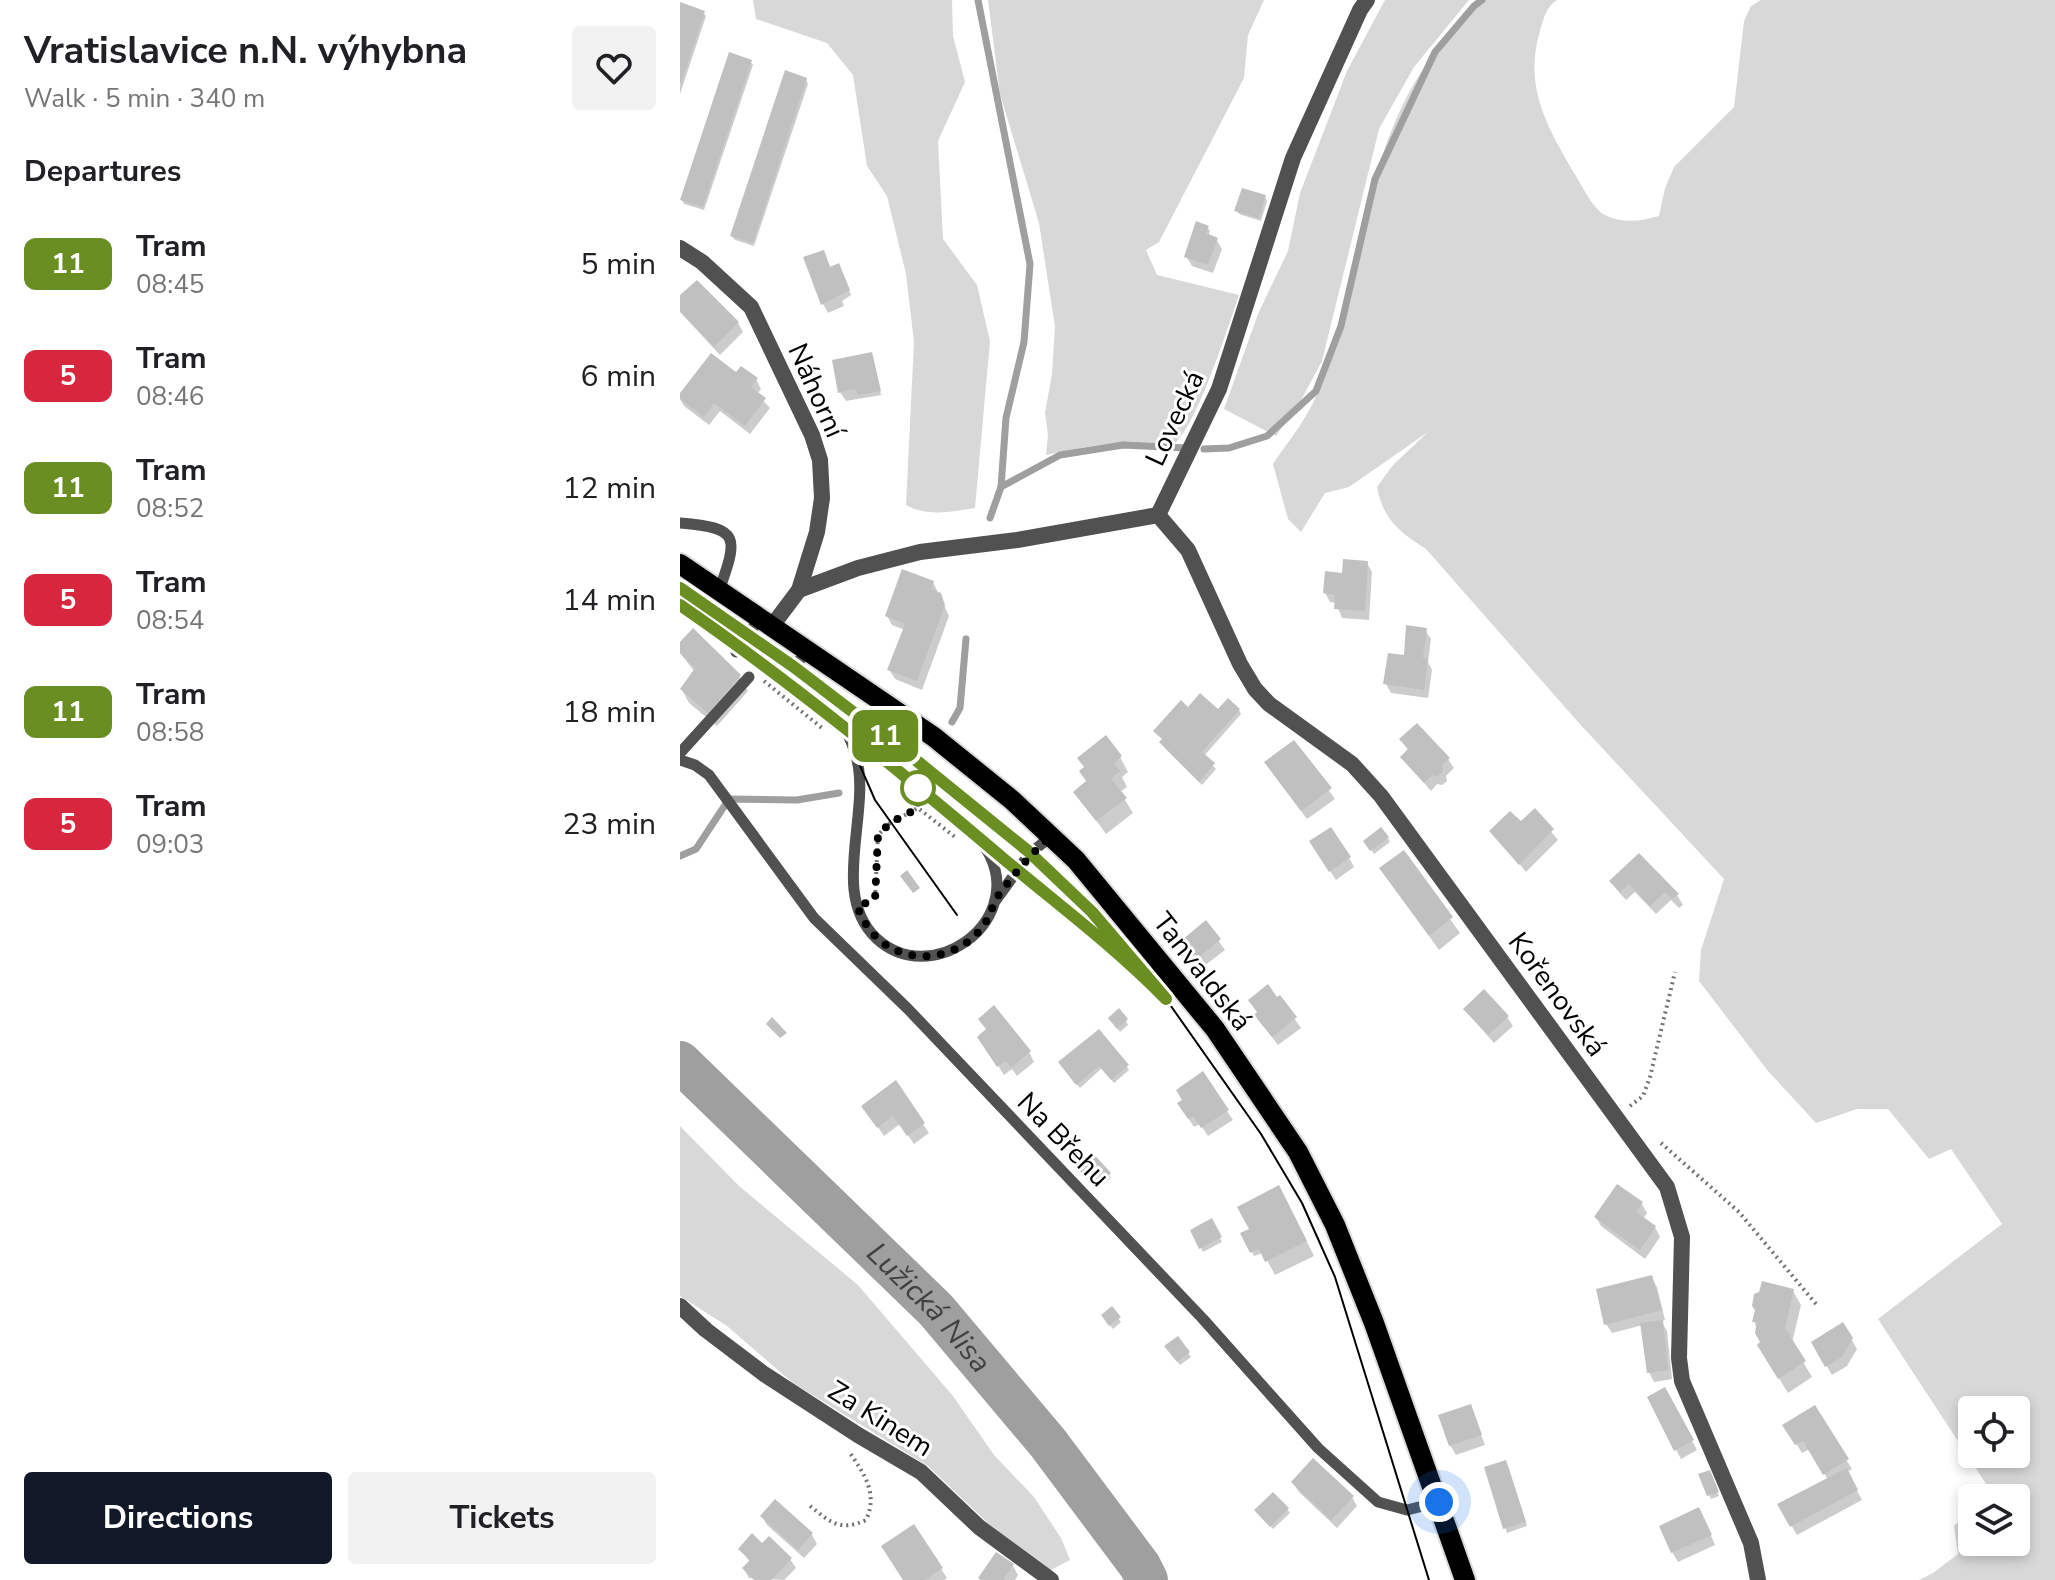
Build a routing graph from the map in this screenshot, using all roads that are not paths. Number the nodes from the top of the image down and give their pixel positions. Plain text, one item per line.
1 (1367, 0) edge
2 (680, 248) edge
3 (1158, 515) junction
4 (680, 523) edge
5 (680, 564) edge
6 (799, 590) junction
7 (719, 591) junction
8 (766, 622) junction
9 (808, 650) junction
10 (736, 652) dead end
11 (751, 675) road end
12 (680, 753) edge
13 (680, 760) edge
14 (972, 832) dead end
15 (1052, 836) junction
16 (993, 903) junction
17 (680, 1306) edge
18 (1439, 1502) junction
19 (1051, 1580) edge
20 (1465, 1580) edge
21 (1758, 1580) edge

1 - 3 street, Lovecká
2 - 6 street, Náhorní
3 - 6 street
3 - 21 street, Kořenovská
4 - 7 lane
5 - 7 main road, Tanvaldská
6 - 8 street, Náhorní
7 - 8 main road, Tanvaldská
8 - 9 main road, Tanvaldská
8 - 10 lane
9 - 15 main road, Tanvaldská
9 - 16 lane
11 - 12 lane
13 - 18 lane, Na Břehu
14 - 16 lane
15 - 16 lane
15 - 18 main road, Tanvaldská
17 - 19 street, Za Kinem
18 - 20 main road, Tanvaldská

